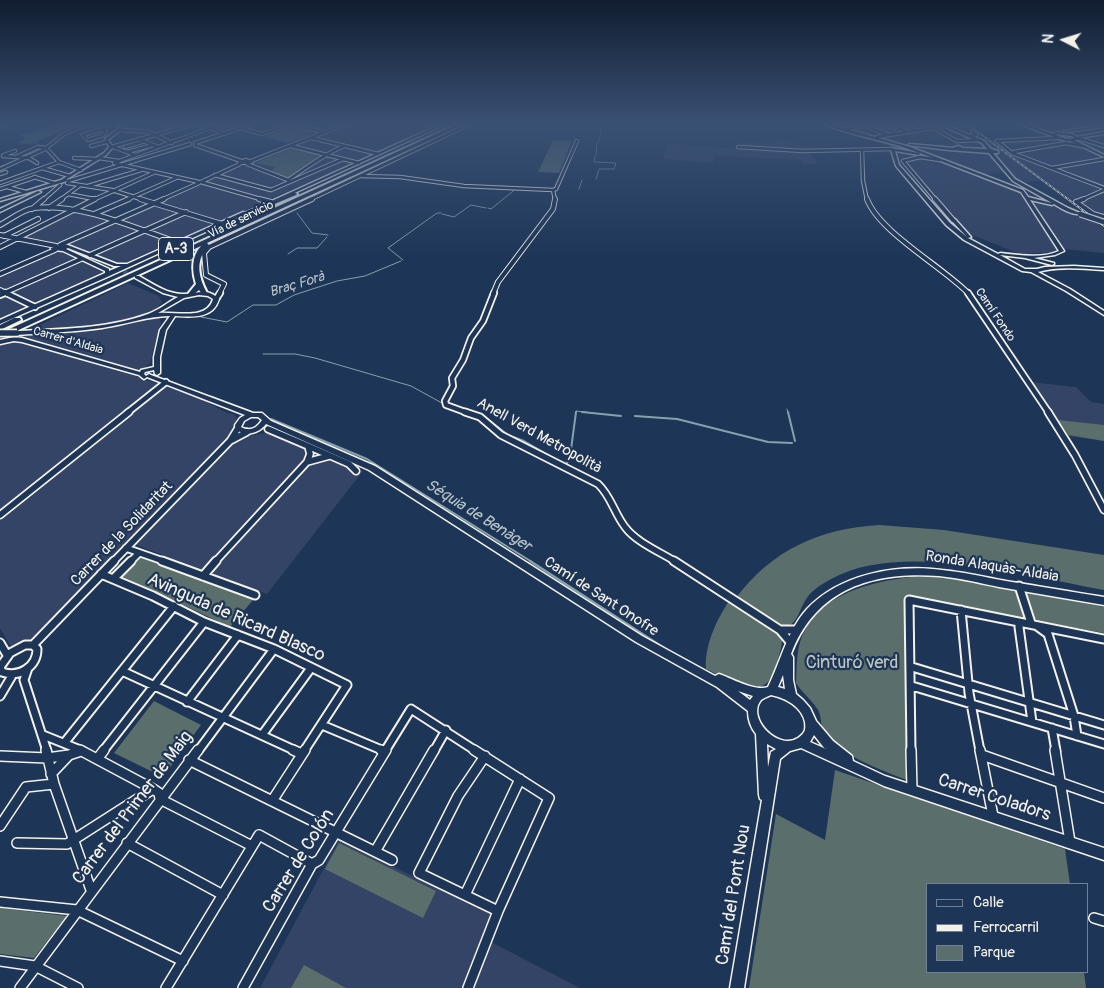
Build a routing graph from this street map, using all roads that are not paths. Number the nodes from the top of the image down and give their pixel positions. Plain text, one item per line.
1 (36, 170) edge
2 (46, 170) edge
3 (81, 170) edge
4 (103, 170) edge
5 (141, 170) joint
6 (226, 170) edge
7 (267, 170) edge
8 (304, 170) edge
9 (317, 170) edge
10 (347, 170) edge
11 (349, 170) edge
12 (364, 170) edge
13 (366, 170) edge
14 (371, 170) edge
15 (564, 170) edge
16 (862, 170) edge
17 (904, 170) edge
18 (910, 170) edge
19 (968, 170) edge
20 (1003, 170) edge
21 (1050, 170) edge
22 (1057, 170) edge
23 (153, 173) junction
24 (24, 174) junction
25 (215, 175) junction
26 (357, 176) junction
27 (377, 176) junction
28 (1008, 176) junction
29 (36, 177) junction
30 (176, 178) junction
31 (67, 180) junction
32 (200, 182) junction
33 (1008, 183) junction
34 (1018, 183) junction
35 (55, 184) junction
36 (0, 186) edge
37 (79, 186) junction
38 (316, 186) junction
39 (6, 187) junction
40 (86, 187) junction
41 (1026, 187) junction
42 (1016, 189) junction
43 (112, 190) junction
44 (553, 190) junction
45 (1104, 190) edge
46 (26, 192) junction
47 (68, 194) junction
48 (1038, 194) junction
49 (1027, 196) junction
50 (134, 197) junction
51 (94, 199) junction
52 (0, 200) edge
53 (1048, 200) junction
54 (1040, 201) junction
55 (272, 202) junction
56 (154, 203) junction
57 (33, 208) junction
58 (49, 208) junction
59 (1033, 209) junction
60 (1066, 209) junction
61 (0, 211) edge
62 (72, 211) junction
63 (186, 212) junction
64 (94, 214) junction
65 (265, 215) junction
66 (239, 217) junction
67 (1104, 217) edge
68 (38, 219) dead end
69 (115, 220) junction
70 (953, 220) joint
71 (1104, 222) edge
72 (222, 224) junction
73 (0, 226) edge
74 (146, 231) junction
75 (2, 236) edge
76 (18, 238) junction
77 (179, 243) junction
78 (978, 246) junction
79 (0, 247) edge
80 (61, 248) junction
81 (90, 255) junction
82 (1013, 257) junction
83 (81, 259) junction
84 (1037, 259) junction
85 (139, 261) junction
86 (196, 262) junction
87 (1009, 262) junction
88 (1077, 267) junction
89 (117, 269) tunnel mouth
90 (1044, 269) junction
91 (1104, 270) edge
92 (1032, 272) junction
93 (0, 273) edge
94 (136, 276) junction
95 (103, 277) junction
96 (1056, 283) junction
97 (199, 285) junction
98 (0, 290) edge
99 (222, 290) junction
100 (6, 292) junction
101 (165, 292) junction
102 (207, 294) junction
103 (0, 295) edge
104 (187, 295) junction
105 (216, 299) junction
106 (170, 305) junction
107 (34, 307) junction
108 (172, 314) junction
109 (1104, 314) edge
110 (186, 316) junction
111 (151, 317) junction
112 (134, 320) junction
113 (0, 322) edge
114 (0, 328) edge
115 (8, 331) dead end
116 (162, 332) junction
117 (0, 334) edge
118 (0, 342) edge
119 (157, 356) junction
120 (157, 370) junction
121 (144, 371) junction
122 (150, 376) junction
123 (168, 383) junction
124 (229, 407) junction
125 (252, 415) junction
126 (265, 421) junction
127 (239, 425) junction
128 (257, 429) junction
129 (268, 429) junction
130 (247, 432) junction
131 (290, 432) junction
132 (230, 441) junction
133 (308, 446) junction
134 (329, 456) junction
135 (307, 462) junction
136 (356, 472) dead end
137 (1104, 510) edge
138 (0, 515) edge
139 (126, 548) junction
140 (139, 553) junction
141 (101, 574) junction
142 (203, 576) junction
143 (113, 579) junction
144 (1019, 586) junction
145 (256, 595) dead end
146 (1104, 601) edge
147 (174, 606) junction
148 (961, 610) junction
149 (204, 622) junction
150 (1031, 623) junction
151 (780, 630) junction
152 (797, 630) junction
153 (238, 636) junction
154 (1104, 639) edge
155 (0, 643) edge
156 (33, 645) junction
157 (789, 647) junction
158 (274, 649) junction
159 (662, 654) junction
160 (7, 655) junction
161 (912, 667) junction
162 (311, 668) junction
163 (122, 671) junction
164 (20, 672) junction
165 (968, 684) junction
166 (154, 686) junction
167 (912, 686) junction
168 (766, 692) junction
169 (791, 695) junction
170 (0, 696) edge
171 (1029, 701) junction
172 (187, 702) junction
173 (972, 704) junction
174 (752, 708) junction
175 (1074, 716) junction
176 (221, 718) junction
177 (810, 722) junction
178 (1032, 722) junction
179 (322, 725) junction
180 (1104, 725) edge
181 (1052, 728) junction
182 (446, 730) junction
183 (43, 734) junction
184 (762, 734) junction
185 (262, 735) junction
186 (1077, 736) junction
187 (65, 742) junction
188 (801, 743) junction
189 (1104, 744) edge
190 (788, 746) junction
191 (82, 751) junction
192 (384, 751) junction
193 (302, 754) junction
194 (69, 755) junction
195 (982, 755) junction
196 (0, 756) edge
197 (485, 756) junction
198 (47, 758) junction
199 (98, 758) junction
200 (189, 760) junction
201 (860, 769) junction
202 (51, 774) junction
203 (520, 779) junction
204 (1060, 782) junction
205 (54, 784) junction
206 (153, 789) junction
207 (912, 790) junction
208 (1104, 798) edge
209 (160, 799) junction
210 (272, 801) junction
211 (765, 807) junction
212 (993, 816) junction
213 (0, 826) edge
214 (336, 833) junction
215 (74, 841) junction
216 (1070, 842) junction
217 (17, 843) dead end
218 (127, 844) junction
219 (252, 846) junction
220 (376, 850) junction
221 (1104, 854) edge
222 (392, 860) dead end
223 (312, 864) junction
224 (91, 890) junction
225 (223, 895) junction
226 (465, 896) junction
227 (0, 902) edge
228 (77, 910) junction
229 (498, 911) junction
230 (1094, 918) dead end
231 (1104, 921) edge
232 (0, 961) edge
233 (182, 961) junction
234 (36, 966) junction
235 (20, 988) edge
236 (78, 988) edge
237 (166, 988) edge
238 (243, 988) edge
239 (468, 988) edge
240 (737, 988) edge

1 - 24 street
2 - 31 street
3 - 31 street
4 - 31 street
5 - 23 street
5 - 40 street
6 - 25 street
7 - 8 street
9 - 25 street
10 - 55 street
11 - 38 highway, A-3
12 - 65 highway, A-3
13 - 26 street, Vía de servicio
14 - 27 street
15 - 44 street
16 - 137 street, Camí Fondo
17 - 78 street
18 - 70 street
19 - 33 street
20 - 28 street
21 - 45 street
22 - 45 street
23 - 30 street
23 - 43 street
24 - 29 street
24 - 36 street
25 - 32 street
26 - 27 street
26 - 99 street, Vía de servicio
27 - 44 street
28 - 33 street
28 - 34 street
29 - 35 street
29 - 39 street
30 - 32 street
30 - 50 street
31 - 35 street
31 - 37 street
32 - 55 street
32 - 56 street
33 - 34 street
33 - 42 street
34 - 41 street
35 - 46 street
35 - 57 street
35 - 61 street
36 - 39 street
37 - 40 street
37 - 47 street
38 - 66 highway
38 - 114 highway, A-3
39 - 46 street
40 - 43 street
41 - 42 street
41 - 48 street
42 - 49 street
43 - 50 street
43 - 51 street
44 - 151 street, Anell Verd Metropolità
45 - 67 street
46 - 52 street
47 - 51 street
47 - 58 street
48 - 49 street
48 - 53 street
49 - 54 street
49 - 59 street
50 - 56 street
50 - 64 street
51 - 62 street
53 - 54 street
53 - 60 street
54 - 59 street
54 - 60 street
55 - 66 street
56 - 63 street
56 - 69 street
57 - 58 street
57 - 73 street
58 - 62 street
59 - 84 street
60 - 71 street, bridge
62 - 64 street
62 - 76 street
63 - 72 street
63 - 74 street
64 - 69 street
65 - 86 highway
65 - 94 highway, A-3
66 - 72 street
68 - 75 street
69 - 74 street
69 - 80 street
70 - 78 street
72 - 77 street
74 - 77 street
74 - 81 street
75 - 76 street
76 - 79 street
76 - 80 street
77 - 85 street
78 - 82 street
78 - 87 street
80 - 81 street
80 - 83 street
80 - 89 street
80 - 93 street
81 - 85 street
82 - 84 street
82 - 87 street
83 - 95 street
83 - 100 street
84 - 88 street
84 - 90 street
85 - 95 street
86 - 94 highway
86 - 97 highway
87 - 92 street
88 - 90 street
88 - 91 street
90 - 92 street
90 - 96 street
92 - 96 street
94 - 101 street
94 - 115 highway, A-3
95 - 107 street
96 - 109 street
97 - 102 highway
97 - 104 highway
98 - 100 street
99 - 102 street
99 - 105 street
100 - 103 street
100 - 107 street
101 - 104 street
101 - 106 street
102 - 104 street
102 - 105 street
104 - 106 street
105 - 110 street
106 - 108 street
106 - 112 street
107 - 113 street
108 - 110 street
108 - 111 street
108 - 116 street
110 - 116 street
111 - 112 street
111 - 116 street
112 - 117 street, bridge
116 - 119 street
118 - 121 street, Carrer d'Aldaia
119 - 120 street
119 - 121 street
120 - 121 street
120 - 122 street
120 - 123 street
121 - 122 street
122 - 123 street
123 - 124 street
123 - 138 street
124 - 125 street
124 - 127 street
125 - 126 street, Camí de Sant Onofre
125 - 127 street
126 - 128 street
126 - 131 street, Camí de Sant Onofre
127 - 130 street
127 - 132 street, Carrer de la Solidaritat
128 - 129 street, Camí de Sant Onofre
128 - 130 street
129 - 131 street, Camí de Sant Onofre
129 - 133 street
130 - 132 street, Carrer de la Solidaritat
131 - 159 street, Camí de Sant Onofre
132 - 139 street, Carrer de la Solidaritat
133 - 134 street
133 - 135 street
134 - 135 street
134 - 136 street
135 - 142 street
139 - 140 street, Avinguda de Ricard Blasco
139 - 141 street, Carrer de la Solidaritat
140 - 142 street, Avinguda de Ricard Blasco
140 - 143 street, Avinguda de Ricard Blasco
141 - 143 street, Avinguda de Ricard Blasco
141 - 156 street, Carrer de la Solidaritat
142 - 145 street, Avinguda de Ricard Blasco
143 - 147 street, Avinguda de Ricard Blasco
144 - 146 street, Ronda Alaquàs-Aldaia
144 - 150 street
144 - 152 street, Ronda Alaquàs-Aldaia
147 - 149 street, Avinguda de Ricard Blasco
147 - 163 street
148 - 150 street
148 - 161 street
148 - 165 street
149 - 153 street, Avinguda de Ricard Blasco
149 - 166 street
150 - 154 street
150 - 171 street
150 - 175 street
151 - 152 street
151 - 157 street, Anell Verd Metropolità
152 - 157 street, Ronda Alaquàs-Aldaia
153 - 158 street, Avinguda de Ricard Blasco
153 - 172 street
155 - 160 street
156 - 160 street
156 - 164 street
157 - 168 street, Ronda Alaquàs-Aldaia
157 - 169 street, Ronda Alaquàs-Aldaia
158 - 162 street, Avinguda de Ricard Blasco
158 - 176 street, Carrer del Primer de Maig
159 - 168 street, Camí de Sant Onofre
159 - 174 street, Camí de Sant Onofre
160 - 164 street
161 - 165 street
161 - 167 street
162 - 179 street, Avinguda de Ricard Blasco
162 - 185 street
163 - 166 street
163 - 187 street
164 - 170 street
164 - 183 street
165 - 171 street
165 - 173 street
166 - 172 street
166 - 199 street
167 - 173 street
167 - 207 street
168 - 169 street
168 - 174 street
169 - 177 street
171 - 175 street
171 - 178 street
172 - 176 street
173 - 178 street
173 - 195 street
174 - 184 street
175 - 180 street
175 - 186 street
176 - 185 street
176 - 200 street, Carrer del Primer de Maig
177 - 188 street
177 - 201 street
178 - 181 street
179 - 192 street
179 - 193 street
181 - 186 street
181 - 204 street
182 - 192 street, Carrer de Colón
182 - 197 street
182 - 220 street
183 - 187 street
183 - 198 street
184 - 190 street
184 - 211 street, Camí del Pont Nou
185 - 193 street
186 - 189 street
187 - 191 street
188 - 190 street
188 - 201 street
190 - 211 street, Camí del Pont Nou
191 - 194 street
191 - 199 street
192 - 214 street, Carrer de Colón
193 - 210 street
194 - 198 street
194 - 202 street
195 - 204 street
195 - 212 street
196 - 198 street
197 - 203 street
197 - 226 street
198 - 202 street
199 - 206 street
200 - 209 street, Carrer del Primer de Maig
200 - 210 street
201 - 207 street, Carrer Coladors
202 - 205 street
203 - 226 street
203 - 229 street
204 - 208 street
204 - 216 street
205 - 213 street
205 - 215 street
206 - 209 street
206 - 215 street
207 - 212 street, Carrer Coladors
209 - 218 street, Carrer del Primer de Maig
209 - 219 street
210 - 214 street
211 - 240 street, Camí del Pont Nou
212 - 216 street, Carrer Coladors
214 - 220 street
214 - 223 street, Carrer de Colón
215 - 217 street
215 - 224 street
216 - 221 street, Carrer Coladors
218 - 224 street, Carrer del Primer de Maig
218 - 225 street
219 - 223 street
219 - 225 street
220 - 222 street
223 - 238 street, Carrer de Colón
224 - 228 street, Carrer del Primer de Maig
225 - 233 street
226 - 229 street
227 - 228 street
228 - 233 street
228 - 234 street, Carrer del Primer de Maig
229 - 239 street
230 - 231 street
232 - 234 street
233 - 237 street
234 - 235 street, Carrer del Primer de Maig
234 - 236 street

